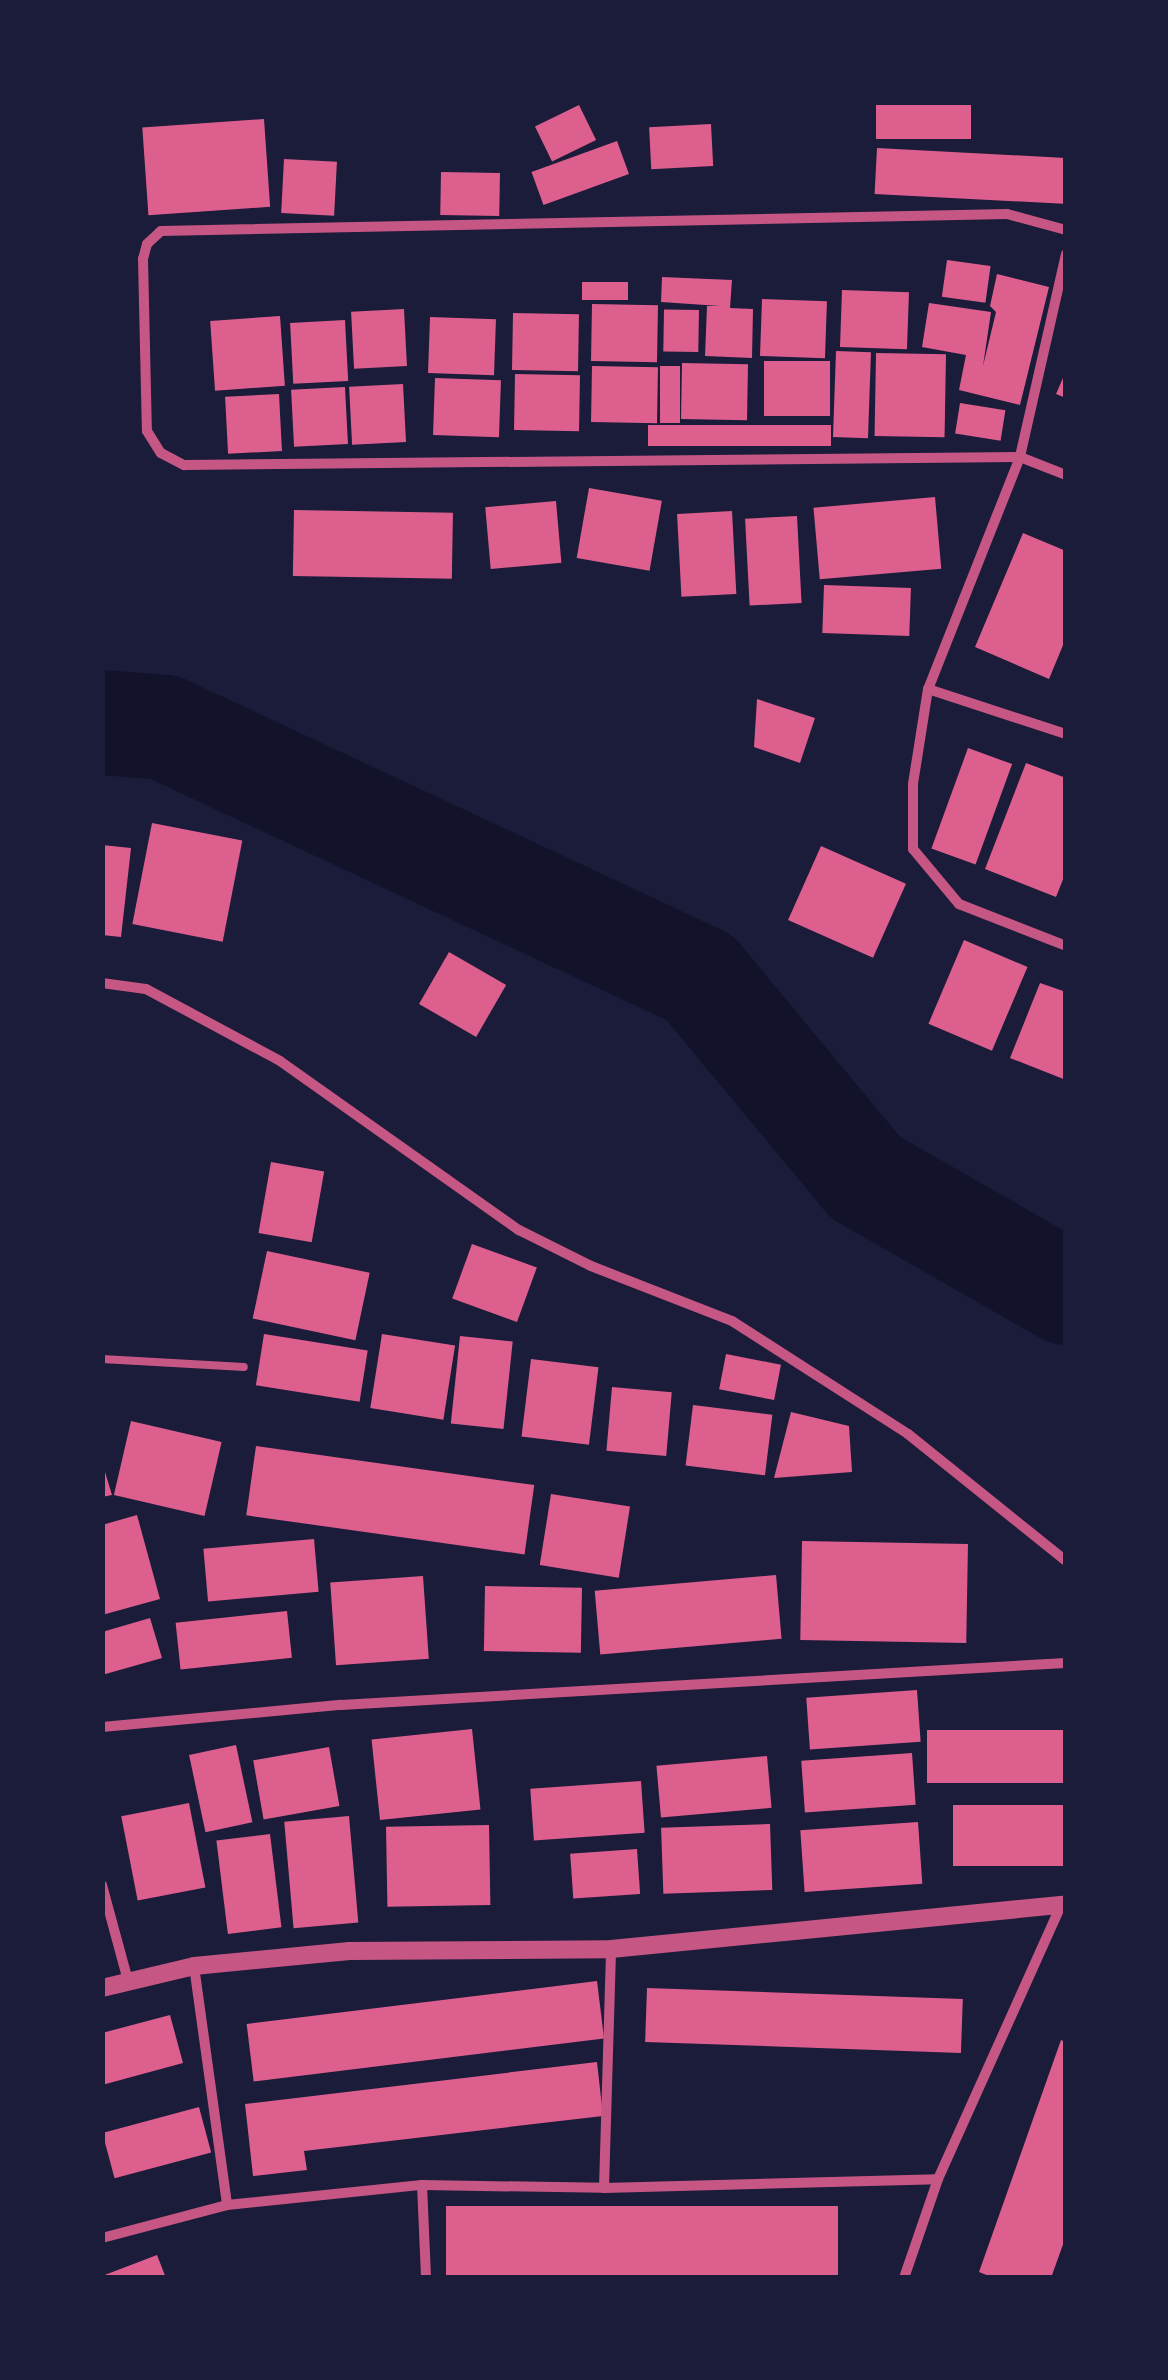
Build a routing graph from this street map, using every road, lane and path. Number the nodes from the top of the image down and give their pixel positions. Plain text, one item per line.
1 (1066, 230) edge
2 (1066, 254) edge
3 (1020, 457) junction
4 (1066, 475) edge
5 (928, 689) junction
6 (1066, 734) edge
7 (1066, 946) edge
8 (102, 983) edge
9 (102, 1358) edge
10 (244, 1366) dead end
11 (1066, 1561) edge
12 (1066, 1663) edge
13 (102, 1728) edge
14 (102, 1885) edge
15 (1064, 1904) edge
16 (611, 1949) junction
17 (194, 1966) junction
18 (128, 1981) junction
19 (102, 1988) edge
20 (938, 2179) junction
21 (422, 2186) junction
22 (604, 2188) junction
23 (227, 2205) junction
24 (102, 2238) edge
25 (426, 2278) edge
26 (904, 2278) edge

1 - 3 street
2 - 3 street
3 - 4 street
3 - 5 street
5 - 6 street
5 - 7 street
8 - 11 street
9 - 10 lane
12 - 13 street
14 - 18 street
15 - 16 street
15 - 20 street
16 - 17 street
16 - 22 street
17 - 18 street
17 - 23 street
18 - 19 street
20 - 22 street
20 - 26 street
21 - 22 street
21 - 23 street
21 - 25 street
23 - 24 street

